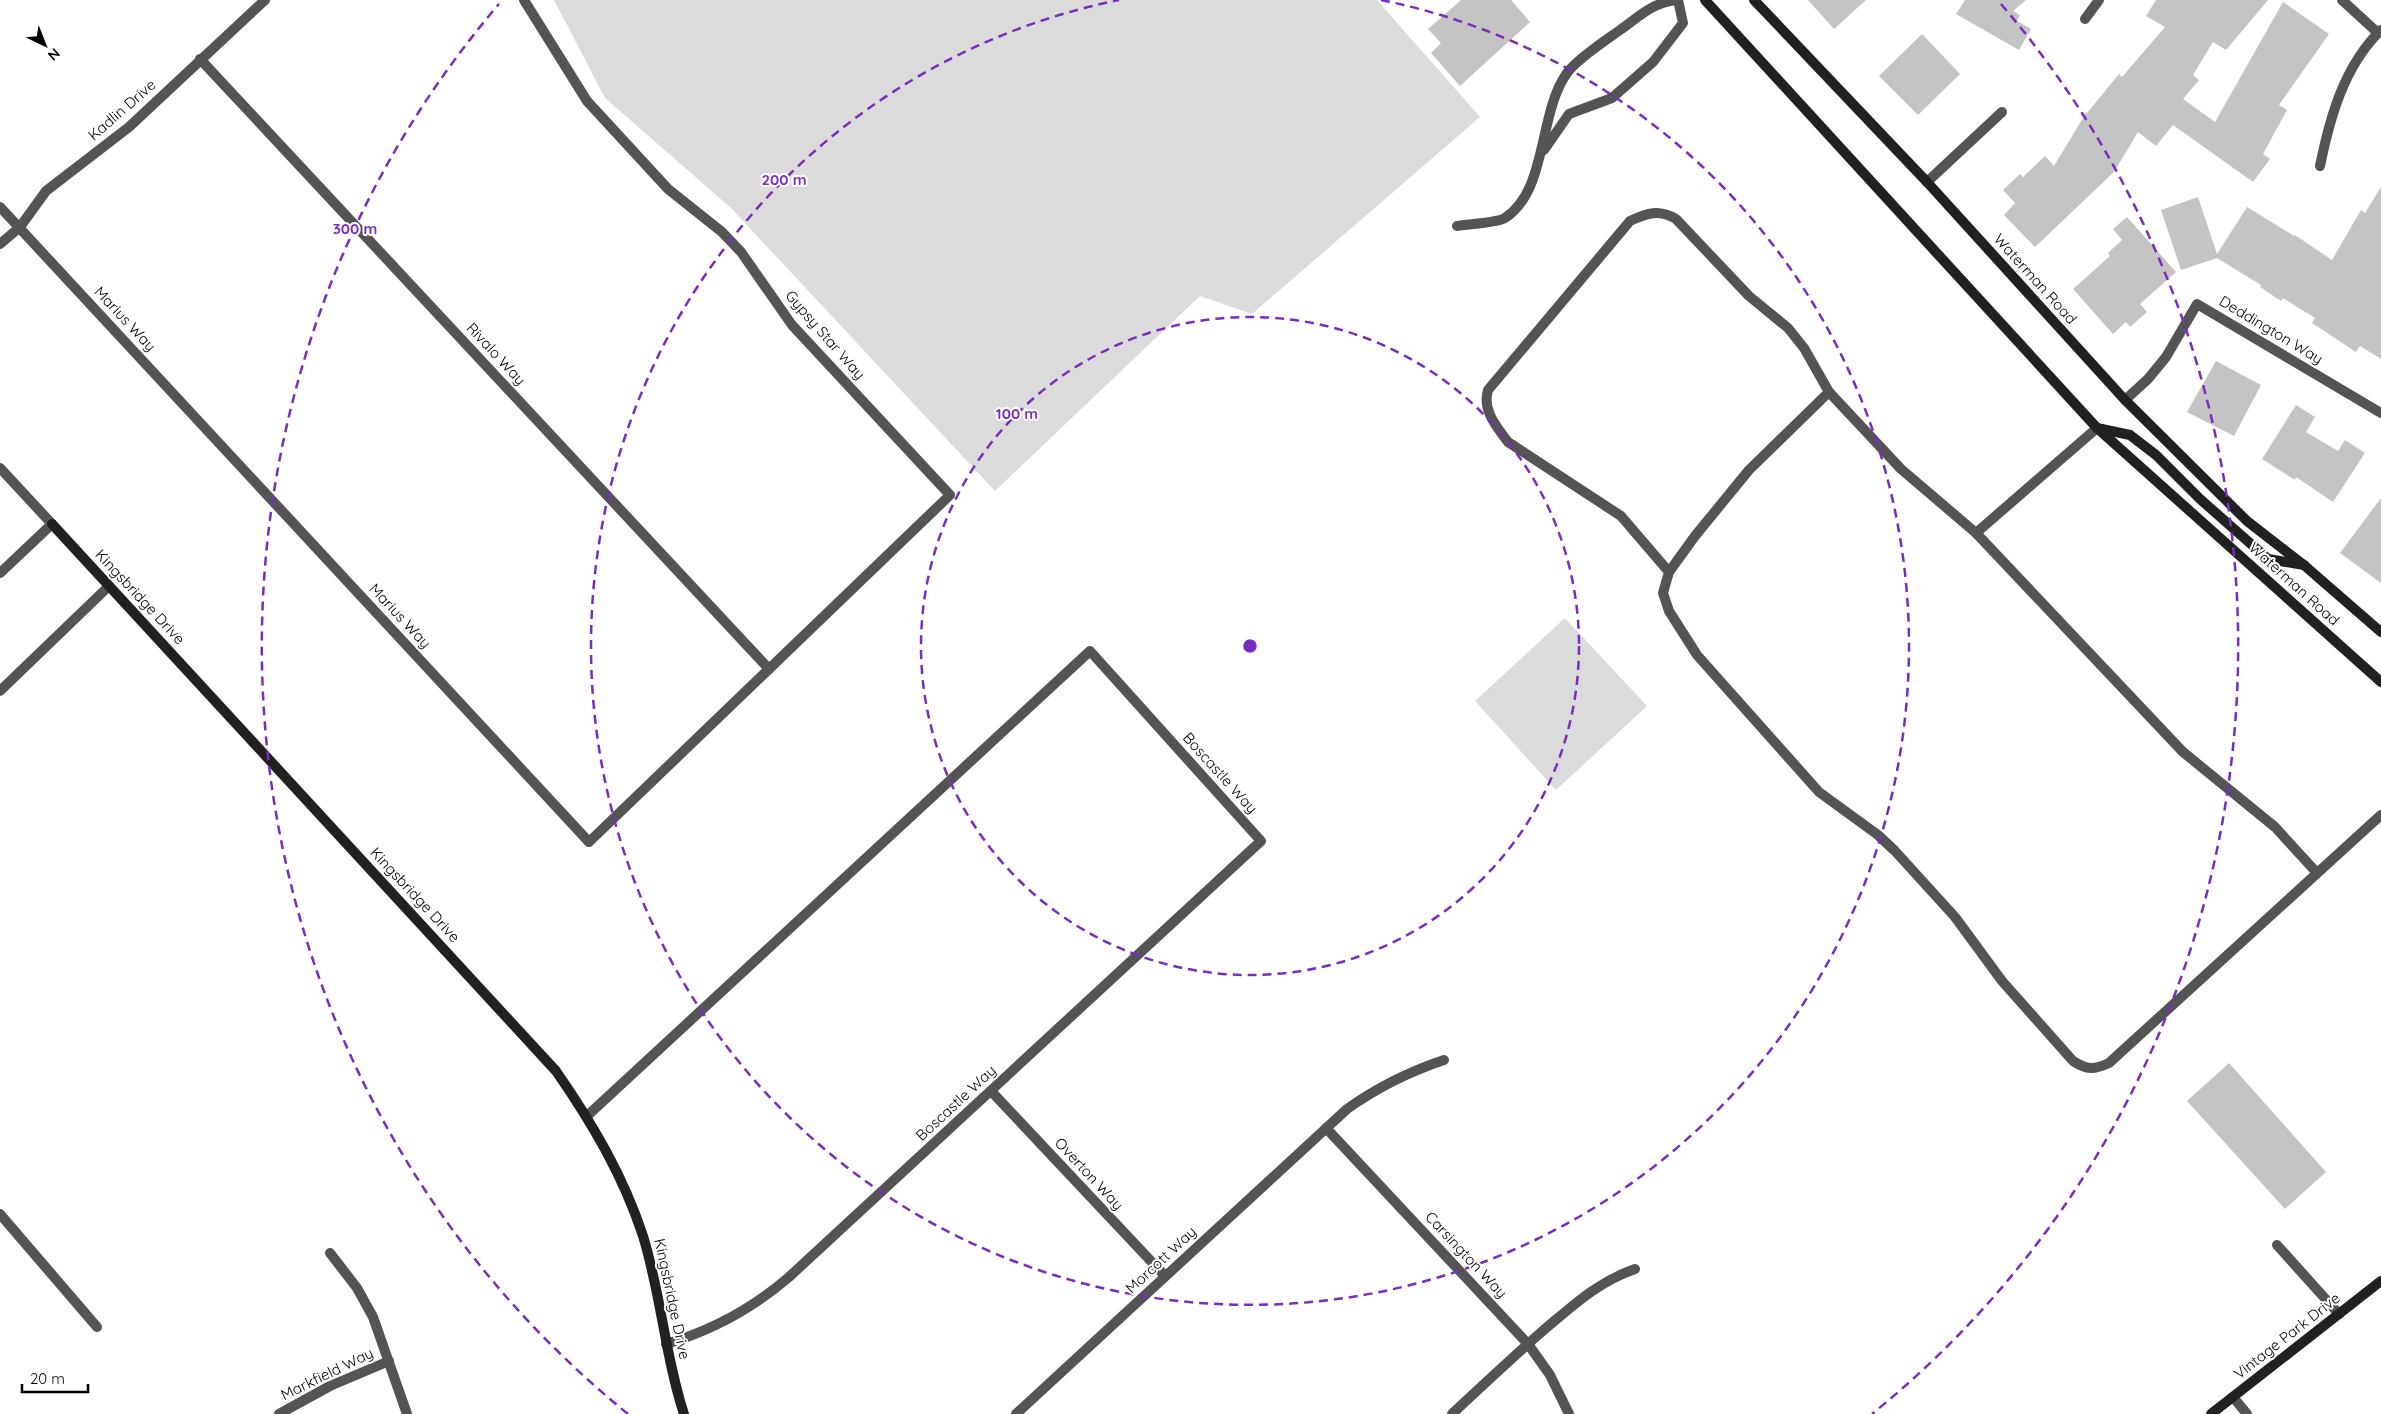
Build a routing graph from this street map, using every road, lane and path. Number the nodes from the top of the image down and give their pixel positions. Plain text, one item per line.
1 (265, 0) edge
2 (524, 0) edge
3 (1677, 0) edge
4 (1706, 0) edge
5 (1754, 0) edge
6 (2099, 0) edge
7 (2342, 0) edge
8 (2085, 19) dead end
9 (2379, 32) edge
10 (200, 59) junction
11 (2002, 112) dead end
12 (1542, 152) junction
13 (2320, 166) dead end
14 (1927, 182) junction
15 (0, 207) edge
16 (1456, 226) dead end
17 (20, 227) junction
18 (0, 244) edge
19 (1829, 392) junction
20 (2125, 400) junction
21 (2381, 413) edge
22 (2097, 428) junction
23 (0, 468) edge
24 (52, 524) junction
25 (1976, 533) junction
26 (2305, 566) junction
27 (1669, 572) junction
28 (0, 573) edge
29 (109, 586) junction
30 (2381, 632) edge
31 (769, 669) junction
32 (2381, 682) edge
33 (0, 691) edge
34 (2381, 815) edge
35 (2317, 873) junction
36 (1444, 1060) dead end
37 (991, 1091) junction
38 (587, 1116) junction
39 (1326, 1128) junction
40 (0, 1214) edge
41 (2277, 1246) dead end
42 (330, 1252) dead end
43 (1635, 1269) dead end
44 (1164, 1276) junction
45 (2381, 1281) edge
46 (2339, 1314) junction
47 (97, 1327) dead end
48 (666, 1344) junction
49 (1528, 1344) junction
50 (389, 1361) junction
51 (2233, 1397) junction
52 (279, 1414) edge
53 (407, 1414) edge
54 (684, 1414) edge
55 (1016, 1414) edge
56 (1452, 1414) edge
57 (1568, 1414) edge
58 (2211, 1414) edge
59 (2247, 1414) edge

1 - 10 street, Kadlin Drive
2 - 31 street, Gypsy Star Way
3 - 12 street
3 - 12 street
4 - 22 street, Waterman Road
5 - 14 street, Waterman Road
6 - 8 street
7 - 9 street
9 - 13 street
10 - 17 street, Kadlin Drive
10 - 31 street, Rivalo Way
11 - 14 street
12 - 16 street
14 - 20 street, Waterman Road
15 - 17 street
17 - 18 street, Kadlin Drive
17 - 31 street, Marius Way
19 - 25 street
19 - 27 street
19 - 27 street
20 - 21 street, Deddington Way
20 - 26 street, Waterman Road
22 - 25 street
22 - 26 street, Waterman Road
22 - 32 street, Waterman Road
23 - 24 street, Kingsbridge Drive
24 - 28 street
24 - 29 street, Kingsbridge Drive
25 - 35 street
26 - 30 street, Waterman Road
27 - 35 street
29 - 33 street
29 - 38 street, Kingsbridge Drive
34 - 35 street
36 - 39 street, Morcott Way
37 - 38 street, Boscastle Way
37 - 44 street, Overton Way
37 - 48 street, Boscastle Way
38 - 48 street, Kingsbridge Drive
39 - 44 street, Morcott Way
39 - 49 street, Carsington Way
40 - 47 street
41 - 46 street
42 - 50 street
43 - 49 street
44 - 55 street, Morcott Way
45 - 46 street, Vintage Park Drive
46 - 51 street, Vintage Park Drive
48 - 54 street, Kingsbridge Drive
49 - 56 street
49 - 57 street, Carsington Way
50 - 52 street, Markfield Way
50 - 53 street
51 - 58 street, Vintage Park Drive
51 - 59 street

